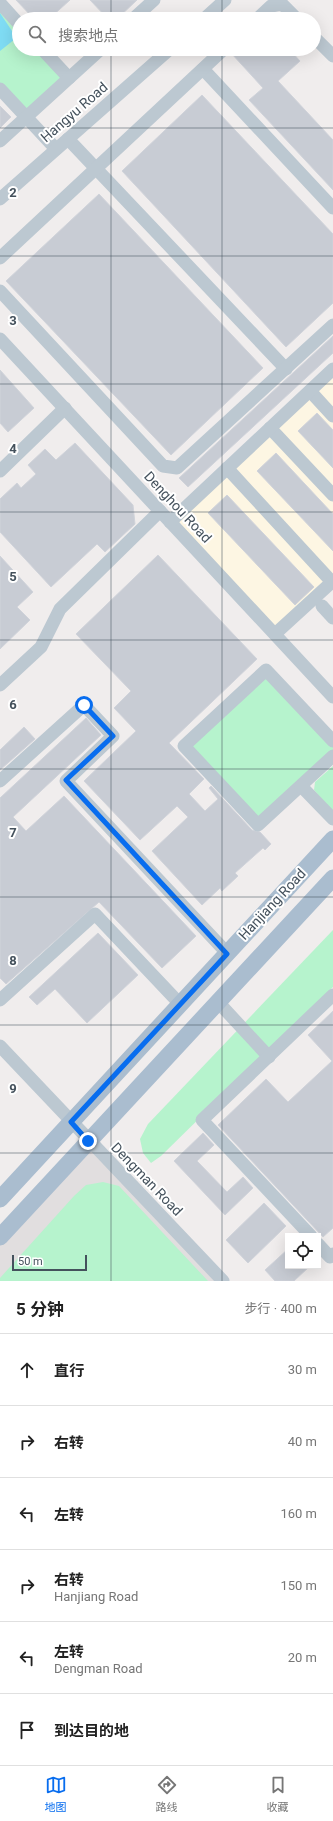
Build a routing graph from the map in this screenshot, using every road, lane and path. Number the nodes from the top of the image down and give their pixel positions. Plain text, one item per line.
1 (154, 0) edge
2 (225, 0) edge
3 (0, 3) edge
4 (141, 12) edge
5 (212, 12) edge
6 (265, 12) edge
7 (290, 12) edge
8 (12, 16) edge
9 (321, 44) edge
10 (49, 56) edge
11 (93, 56) edge
12 (162, 56) edge
13 (217, 56) edge
14 (333, 56) edge
15 (203, 69) junction
16 (69, 78) junction
17 (0, 89) edge
18 (26, 117) junction
19 (68, 139) junction
20 (0, 141) edge
21 (56, 149) junction
22 (96, 168) junction
23 (0, 199) edge
24 (333, 208) edge
25 (0, 258) edge
26 (0, 291) edge
27 (333, 325) edge
28 (0, 338) edge
29 (286, 369) junction
30 (333, 369) edge
31 (310, 391) junction
32 (65, 408) junction
33 (333, 416) edge
34 (270, 428) junction
35 (227, 468) junction
36 (0, 471) edge
37 (333, 495) edge
38 (160, 511) junction
39 (170, 522) junction
40 (332, 582) edge
41 (322, 606) dead end
42 (333, 618) edge
43 (275, 634) junction
44 (0, 685) edge
45 (333, 697) edge
46 (333, 741) edge
47 (333, 756) edge
48 (0, 781) edge
49 (301, 786) junction
50 (333, 819) edge
51 (333, 839) edge
52 (333, 878) edge
53 (227, 954) junction
54 (333, 995) edge
55 (0, 1000) edge
56 (218, 1002) junction
57 (180, 1004) junction
58 (0, 1046) edge
59 (269, 1057) junction
60 (71, 1122) junction
61 (88, 1141) junction
62 (0, 1199) edge
63 (308, 1233) edge
64 (0, 1236) edge
65 (321, 1247) edge
66 (333, 1254) edge
67 (223, 1281) edge

1 - 4 street
2 - 5 street
3 - 8 street
6 - 7 street
9 - 14 street
10 - 16 street
11 - 16 street
12 - 19 street, Hangyu Road
13 - 15 street
15 - 22 street
15 - 24 street
16 - 18 street
17 - 18 street
18 - 20 street
18 - 21 street
19 - 21 street, Hangyu Road
19 - 22 street
21 - 23 street, Hangyu Road
22 - 25 street
22 - 29 street
26 - 29 street
27 - 29 street
28 - 32 street, Denghou Road
30 - 31 street
31 - 33 street
31 - 34 street
32 - 36 street
32 - 38 street, Denghou Road
34 - 35 street
34 - 37 street
35 - 39 street
35 - 40 street
38 - 39 street, Denghou Road
38 - 44 street
39 - 43 street, Denghou Road
40 - 43 street
41 - 42 street
43 - 45 street, Denghou Road
46 - 49 street
47 - 49 street
48 - 53 street
49 - 50 street
51 - 53 main road, Hanjiang Road
52 - 56 main road, Hanjiang Road
53 - 57 main road, Hanjiang Road
54 - 59 street
55 - 57 street
56 - 59 street
56 - 61 main road, Hanjiang Road
57 - 60 main road, Hanjiang Road
58 - 60 street, Dengman Road
59 - 63 street
60 - 61 street, Dengman Road
60 - 62 main road, Hanjiang Road
61 - 64 main road, Hanjiang Road
61 - 67 street, Dengman Road
65 - 66 street

